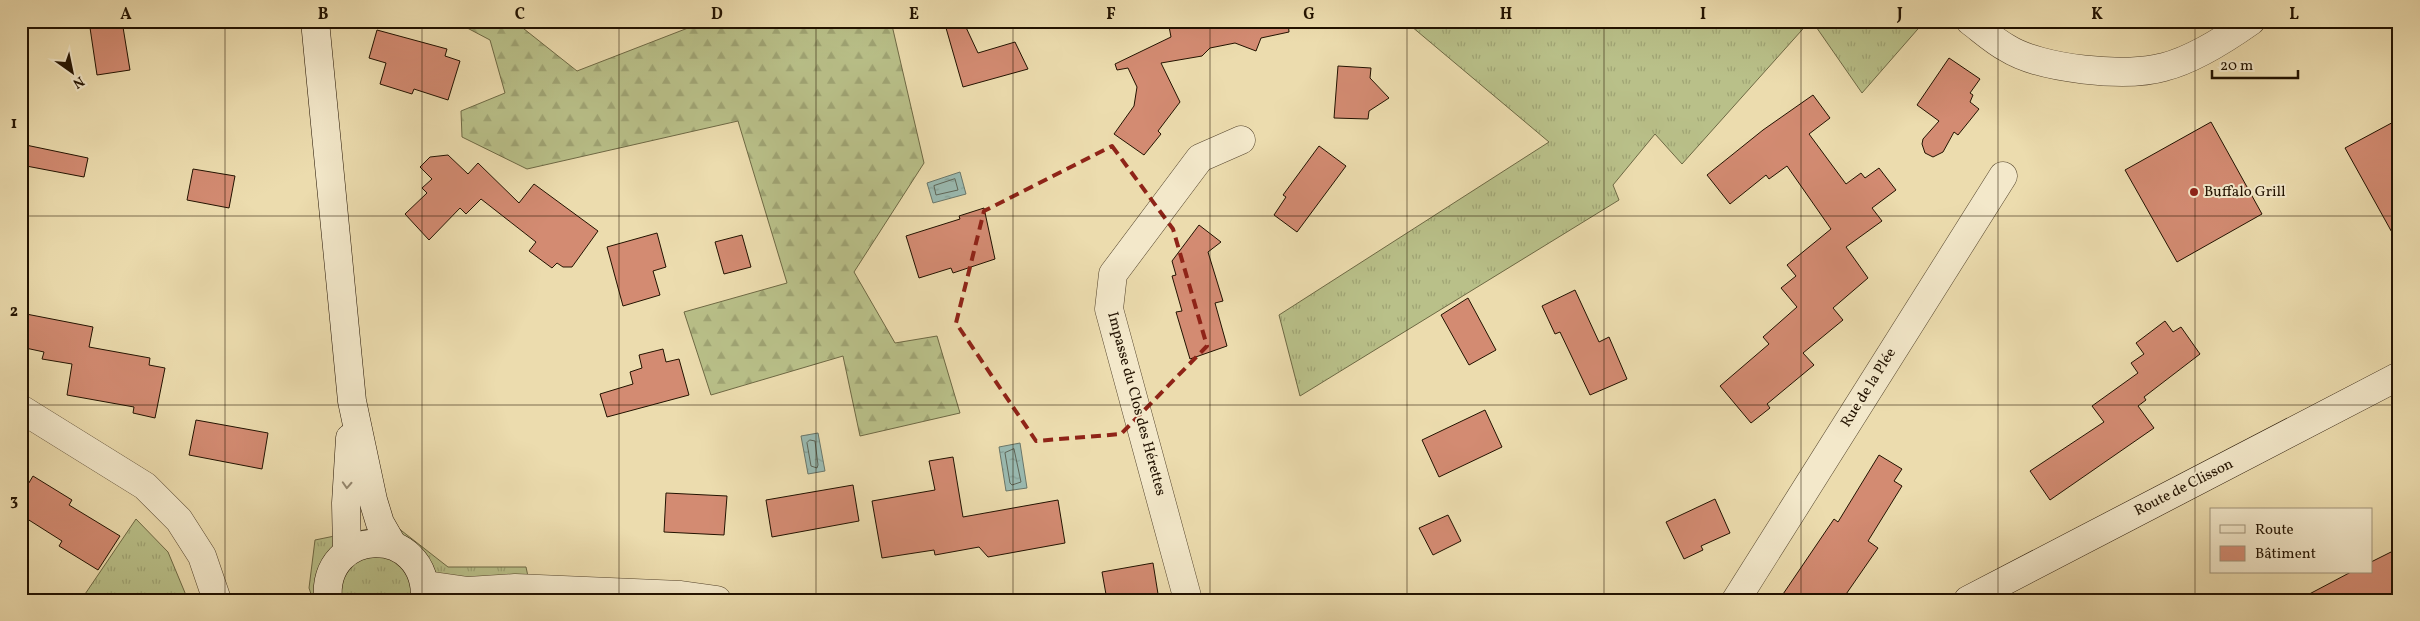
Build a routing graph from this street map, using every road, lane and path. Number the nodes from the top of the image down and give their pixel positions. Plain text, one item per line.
1 (315, 21) edge
2 (1970, 21) edge
3 (2251, 21) edge
4 (1241, 140) dead end
5 (2003, 176) dead end
6 (2399, 376) edge
7 (352, 401) junction
8 (21, 409) edge
9 (392, 544) junction
10 (347, 552) junction
11 (425, 592) edge
12 (217, 600) edge
13 (328, 600) edge
14 (718, 600) edge
15 (1188, 600) edge
16 (1736, 600) edge
17 (1968, 600) edge

1 - 7 street
2 - 3 street
4 - 15 street, Impasse du Clos des Hérettes
5 - 16 street, Rue de la Plée
6 - 17 street, Route de Clisson
7 - 9 street
7 -> 10 street
8 - 12 street
9 - 10 street
9 - 11 street
10 - 13 street
11 - 14 street

